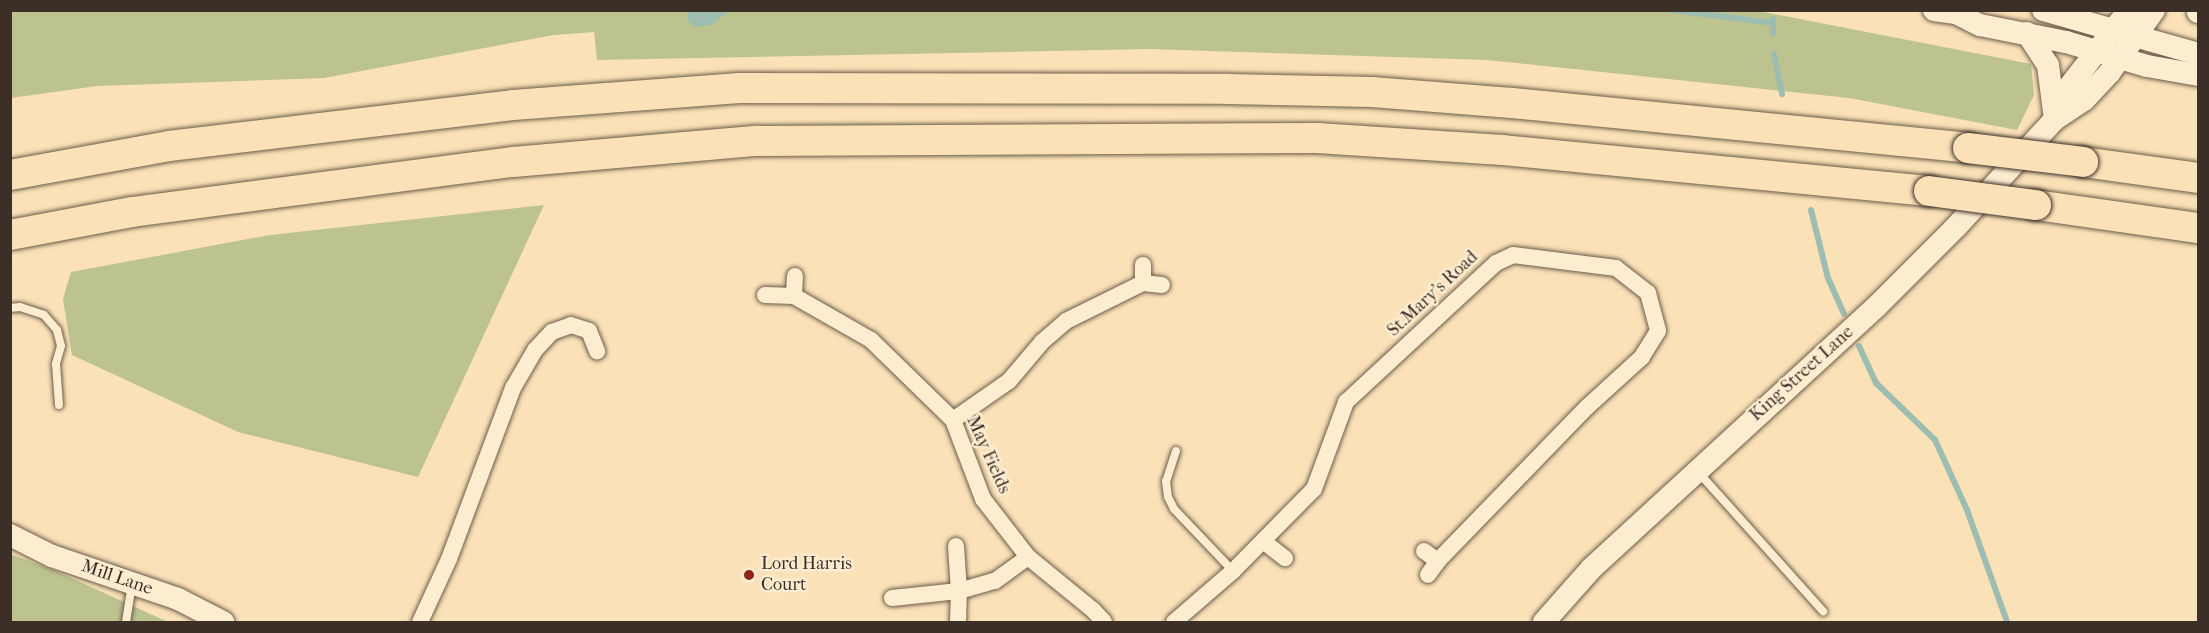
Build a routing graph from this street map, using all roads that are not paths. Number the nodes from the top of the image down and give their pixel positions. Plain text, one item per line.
1 (2043, 10) edge
2 (2129, 10) edge
3 (2154, 10) edge
4 (1951, 11) edge
5 (2111, 31) junction
6 (2027, 33) junction
7 (2134, 38) junction
8 (2098, 50) junction
9 (2199, 54) edge
10 (2121, 58) junction
11 (2199, 75) edge
12 (2054, 116) junction
13 (10, 175) edge
14 (2199, 178) edge
15 (2199, 228) edge
16 (10, 235) edge
17 (1143, 266) dead end
18 (795, 276) dead end
19 (1143, 283) junction
20 (1162, 285) dead end
21 (765, 296) dead end
22 (794, 296) junction
23 (10, 308) edge
24 (597, 351) dead end
25 (59, 405) dead end
26 (953, 420) junction
27 (1176, 451) dead end
28 (1696, 471) junction
29 (10, 535) edge
30 (1263, 541) junction
31 (956, 546) dead end
32 (1424, 551) dead end
33 (1028, 557) junction
34 (1284, 558) dead end
35 (1233, 572) junction
36 (132, 584) junction
37 (959, 591) junction
38 (892, 598) dead end
39 (1823, 611) dead end
40 (958, 621) edge
41 (126, 622) edge
42 (223, 622) edge
43 (420, 622) edge
44 (1104, 622) edge
45 (1174, 622) edge
46 (1544, 622) edge

1 - 5 main road
2 - 5 main road, King Street Lane
3 - 7 main road, King Street Lane
4 - 6 main road
5 - 7 main road
5 - 8 main road, King Street Lane
6 - 8 main road
6 - 12 main road
7 - 9 main road
7 - 10 main road, King Street Lane
8 - 10 main road
8 - 12 main road, King Street Lane
10 - 11 main road
10 - 12 main road, King Street Lane
12 - 28 main road, King Street Lane
13 - 14 highway, bridge
15 - 16 highway, bridge
17 - 19 street
18 - 22 street
19 - 20 street
19 - 26 street
21 - 22 street, May Fields
22 - 26 street, May Fields
23 - 25 lane
24 - 43 street
26 - 33 street, May Fields
27 - 35 lane
28 - 39 lane
28 - 46 main road, King Street Lane
29 - 36 main road, Mill Lane
30 - 32 street, St.Mary's Road
30 - 34 street
30 - 35 street, St.Mary's Road
31 - 37 street
33 - 37 street
33 - 44 street, May Fields
35 - 45 street, St.Mary's Road
36 - 41 lane
36 - 42 main road, Mill Lane
37 - 38 street
37 - 40 street

